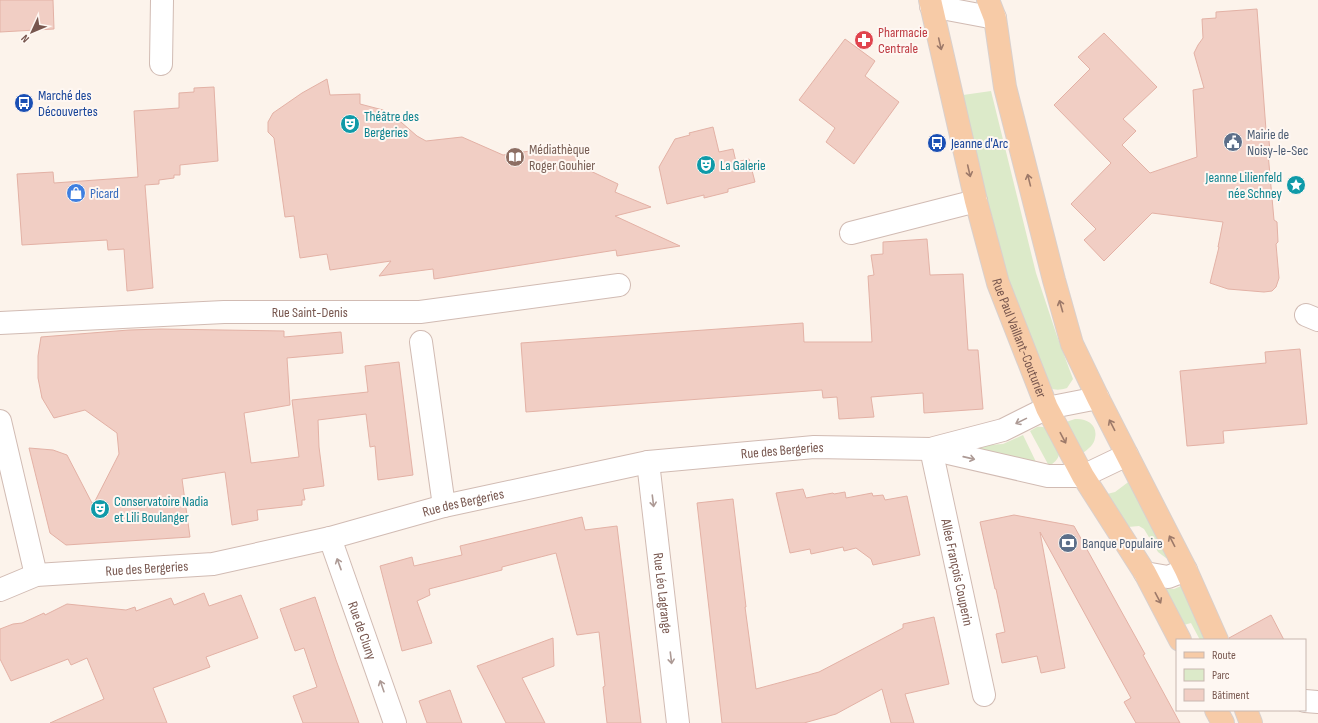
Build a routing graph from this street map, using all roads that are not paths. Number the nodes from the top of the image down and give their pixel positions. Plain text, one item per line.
1 (162, 0) edge
2 (931, 3) edge
3 (992, 9) edge
4 (162, 64) dead end
5 (976, 201) junction
6 (851, 233) dead end
7 (619, 286) dead end
8 (0, 323) edge
9 (420, 342) dead end
10 (1098, 398) junction
11 (1047, 408) junction
12 (0, 420) edge
13 (931, 449) junction
14 (1127, 454) junction
15 (648, 462) junction
16 (1083, 476) junction
17 (444, 506) junction
18 (330, 538) junction
19 (1186, 570) junction
20 (1144, 573) junction
21 (36, 575) junction
22 (0, 590) edge
23 (1179, 639) edge
24 (1217, 639) edge
25 (984, 696) dead end
26 (1306, 702) edge
27 (1318, 702) edge
28 (1217, 711) edge
29 (1246, 711) edge
30 (395, 723) edge
31 (678, 723) edge
32 (1223, 723) edge
33 (1251, 723) edge

1 - 4 street
2 - 3 street
2 -> 5 main road, Rue Paul Vaillant-Couturier
10 -> 3 main road
5 - 6 street
5 - 11 main road, Rue Paul Vaillant-Couturier
7 - 8 street, Rue Saint-Denis
9 - 17 street
10 - 11 street, Rue des Bergeries
14 -> 10 main road
11 -> 13 street, Rue des Bergeries
11 -> 16 main road, Rue Paul Vaillant-Couturier
12 - 21 street
13 - 15 street, Rue des Bergeries
13 -> 16 street, Rue des Bergeries
13 - 25 street, Allée François Couperin
14 - 16 street, Rue des Bergeries
19 -> 14 main road
15 - 17 street, Rue des Bergeries
15 -> 31 street, Rue Léo Lagrange
16 - 20 main road, Rue Paul Vaillant-Couturier
17 - 18 street, Rue des Bergeries
18 - 21 street, Rue des Bergeries
30 -> 18 street, Rue de Cluny
19 - 20 street
19 - 24 main road
20 -> 23 main road, Rue Paul Vaillant-Couturier
21 - 22 street, Rue des Bergeries
26 - 27 street
28 - 32 main road
29 - 33 main road

